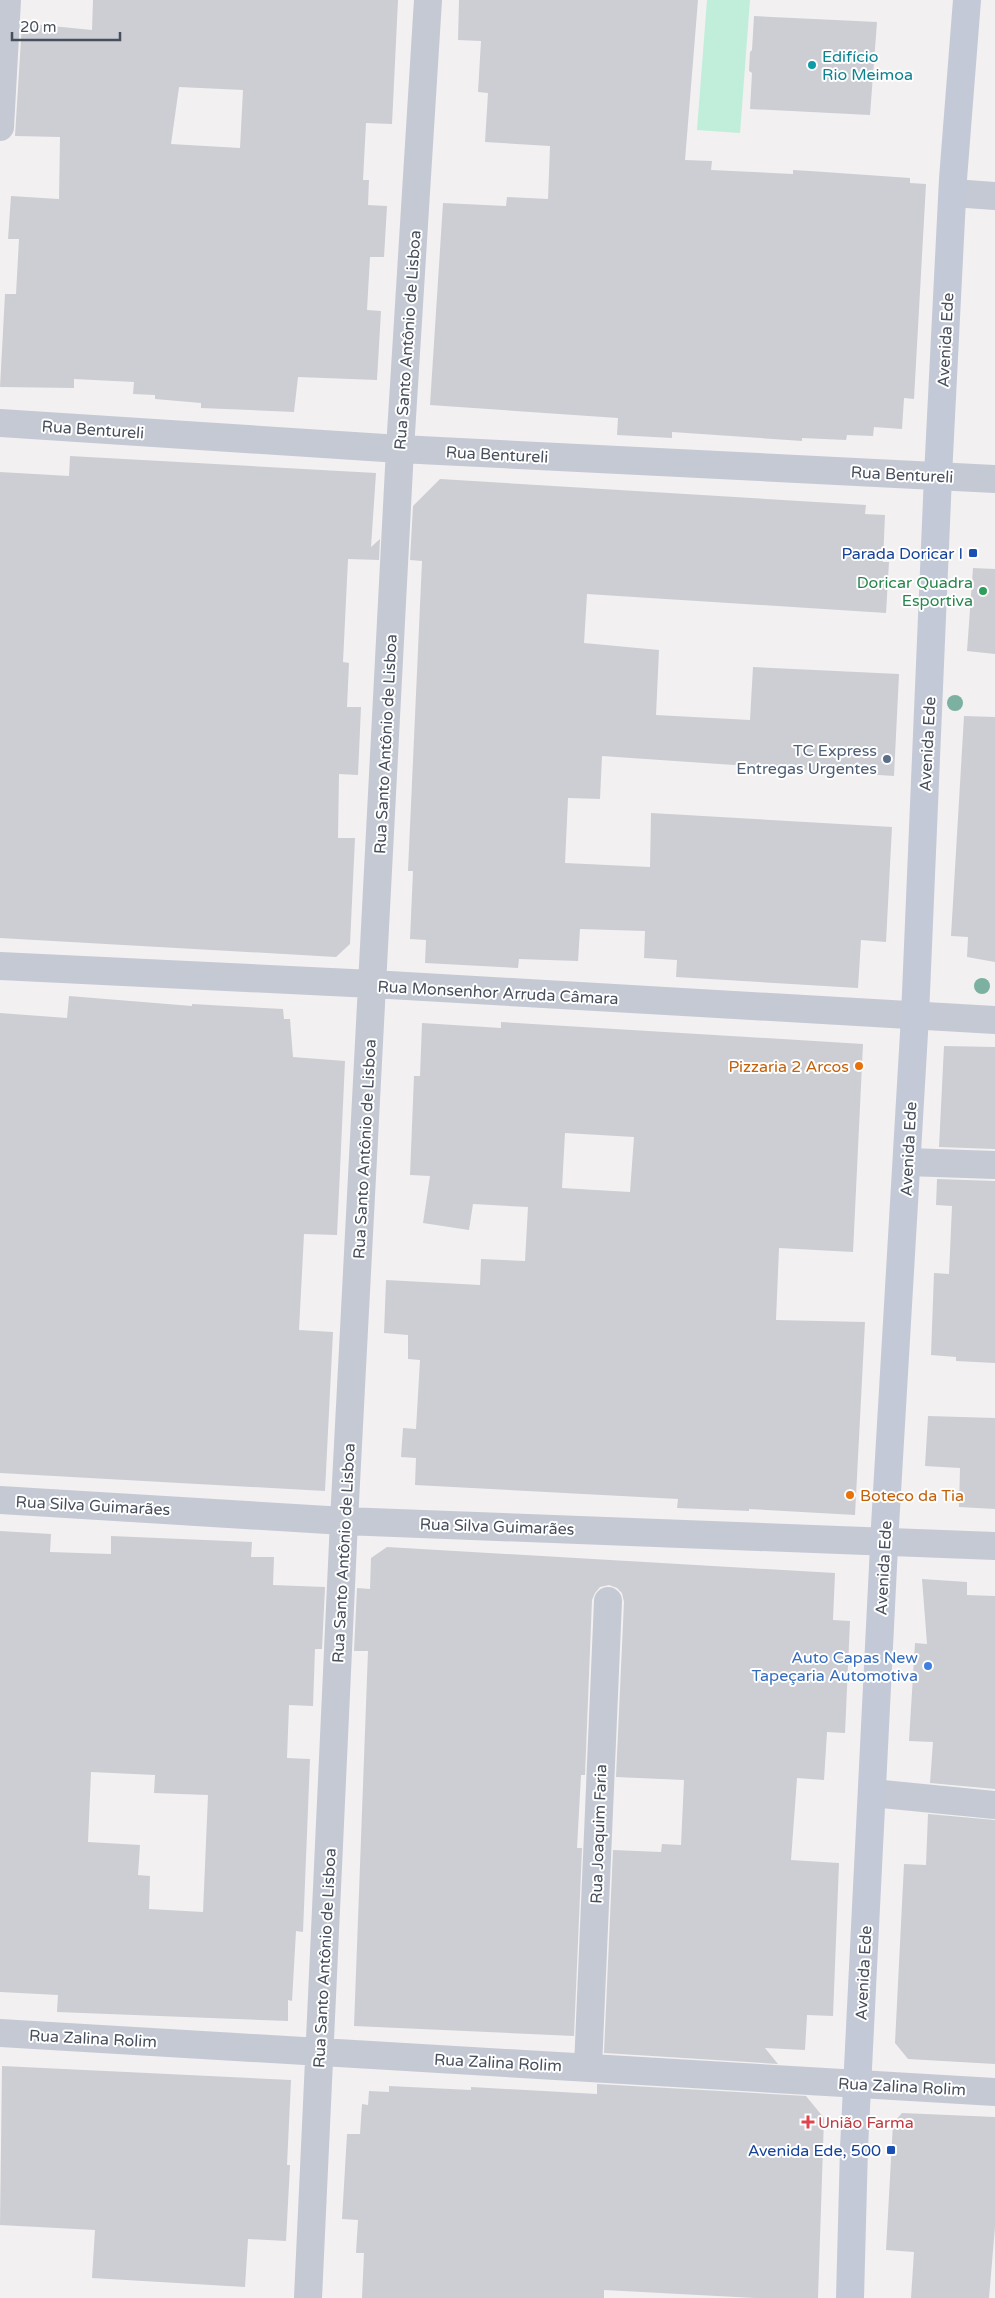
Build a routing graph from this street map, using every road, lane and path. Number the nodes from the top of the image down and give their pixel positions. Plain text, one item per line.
1 (7, 0) edge
2 (428, 0) edge
3 (967, 0) edge
4 (0, 127) edge
5 (953, 194) junction
6 (995, 196) edge
7 (0, 423) edge
8 (400, 449) junction
9 (938, 476) junction
10 (995, 479) edge
11 (0, 966) edge
12 (372, 984) junction
13 (915, 1016) junction
14 (995, 1020) edge
15 (907, 1162) junction
16 (995, 1165) edge
17 (0, 1500) edge
18 (344, 1521) junction
19 (884, 1542) junction
20 (995, 1546) edge
21 (608, 1601) dead end
22 (872, 1793) junction
23 (995, 1805) edge
24 (0, 2032) edge
25 (320, 2051) junction
26 (588, 2067) junction
27 (857, 2084) junction
28 (995, 2092) edge
29 (308, 2298) edge
30 (850, 2298) edge

1 - 4 street
2 - 8 street, Rua Santo Antônio de Lisboa
3 - 5 main road, Avenida Ede
5 - 6 street
5 - 9 main road, Avenida Ede
7 - 8 street, Rua Bentureli
8 - 9 street, Rua Bentureli
8 - 12 street, Rua Santo Antônio de Lisboa
9 - 10 street, Rua Bentureli
9 - 13 main road, Avenida Ede
11 - 12 street, Rua Monsenhor Arruda Câmara
12 - 13 street, Rua Monsenhor Arruda Câmara
12 - 18 street, Rua Santo Antônio de Lisboa
13 - 14 street, Rua Monsenhor Arruda Câmara
13 - 15 main road, Avenida Ede
15 - 16 street
15 - 19 main road, Avenida Ede
17 - 18 street, Rua Silva Guimarães
18 - 19 street, Rua Silva Guimarães
18 - 25 street, Rua Santo Antônio de Lisboa
19 - 20 street, Rua Silva Guimarães
19 - 22 main road, Avenida Ede
21 - 26 street, Rua Joaquim Faria
22 - 23 street
22 - 27 main road, Avenida Ede
24 - 25 street, Rua Zalina Rolim
25 - 26 street, Rua Zalina Rolim
25 - 29 street, Rua Santo Antônio de Lisboa
26 - 27 street, Rua Zalina Rolim
27 - 28 street, Rua Zalina Rolim
27 - 30 main road, Avenida Ede

